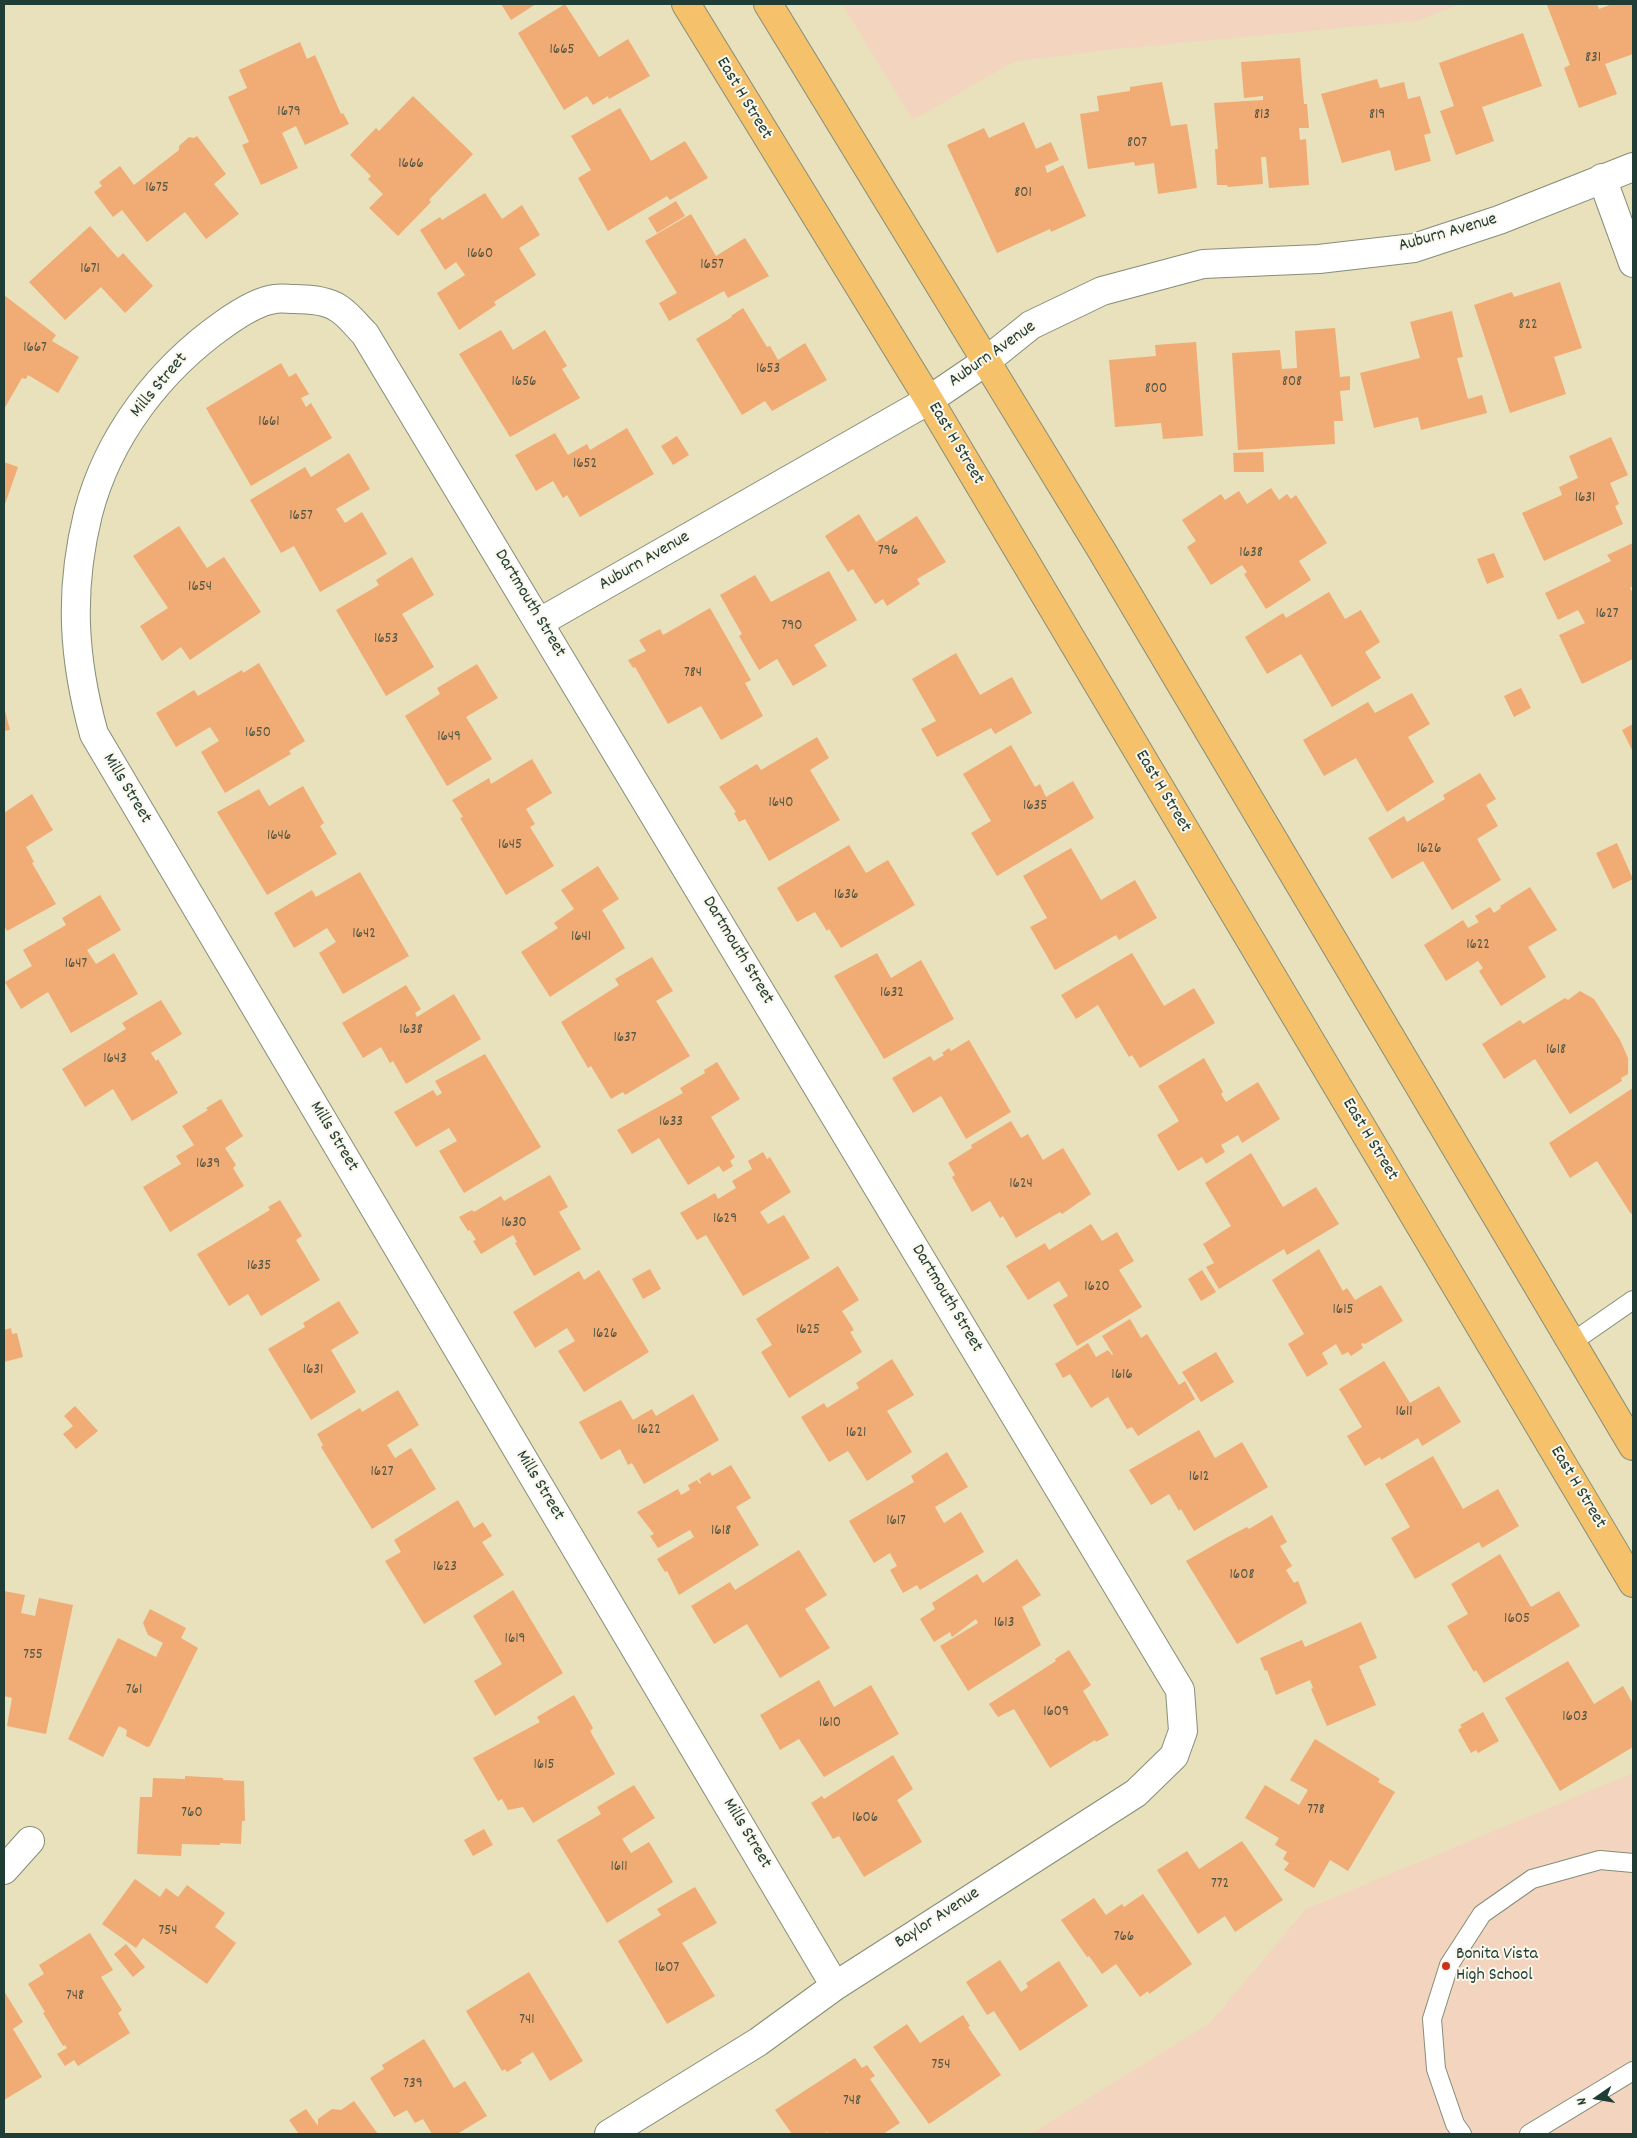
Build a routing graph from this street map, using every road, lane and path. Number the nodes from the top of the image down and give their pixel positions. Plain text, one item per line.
1 (686, 4) edge
2 (768, 4) edge
3 (1633, 167) edge
4 (1602, 178) junction
5 (1633, 263) edge
6 (274, 299) joint
7 (985, 362) junction
8 (929, 400) junction
9 (540, 622) junction
10 (1633, 1300) edge
11 (1571, 1343) junction
12 (1633, 1446) edge
13 (1633, 1583) edge
14 (1162, 1658) joint
15 (30, 1840) dead end
16 (1633, 1863) edge
17 (4, 1870) edge
18 (835, 1986) junction
19 (1633, 2071) edge
20 (1539, 2132) edge
21 (609, 2134) edge
22 (1462, 2134) edge

1 - 8 main road, East H Street
2 - 7 main road
3 - 4 street, Auburn Avenue
4 - 5 street
4 - 7 street, Auburn Avenue
6 - 9 street, Dartmouth Street
6 - 18 street, Mills Street
7 - 8 street, Auburn Avenue
7 - 11 main road
8 - 9 street, Auburn Avenue
8 - 13 main road, East H Street
9 - 14 street, Dartmouth Street
10 - 11 lane
11 - 12 main road
14 - 18 street, Baylor Avenue
15 - 17 street
16 - 22 lane
18 - 21 street, Baylor Avenue
19 - 20 lane

